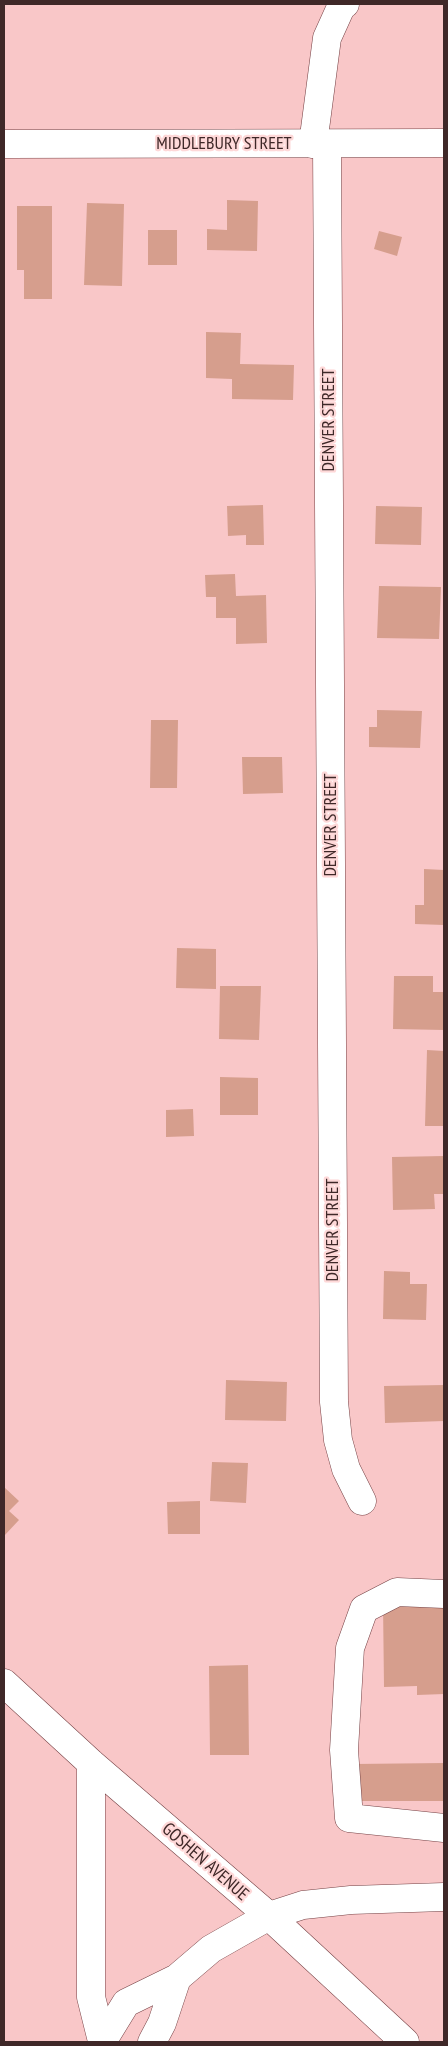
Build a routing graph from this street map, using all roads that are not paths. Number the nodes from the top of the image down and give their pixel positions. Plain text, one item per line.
1 (345, 4) edge
2 (444, 143) edge
3 (4, 144) edge
4 (320, 144) junction
5 (362, 1502) dead end
6 (444, 1594) edge
7 (4, 1683) edge
8 (91, 1763) junction
9 (444, 1828) edge
10 (444, 1897) edge
11 (269, 1916) junction
12 (177, 1978) junction
13 (102, 2042) edge
14 (152, 2042) edge
15 (405, 2042) edge

1 - 4 street, DENVER STREET
2 - 4 street, MIDDLEBURY STREET
3 - 4 street, MIDDLEBURY STREET
4 - 5 street, DENVER STREET
6 - 9 street
7 - 8 street, GOSHEN AVENUE
8 - 11 street, GOSHEN AVENUE
8 - 13 street
10 - 11 street
11 - 12 street
11 - 15 street, GOSHEN AVENUE
12 - 13 street
12 - 14 street

